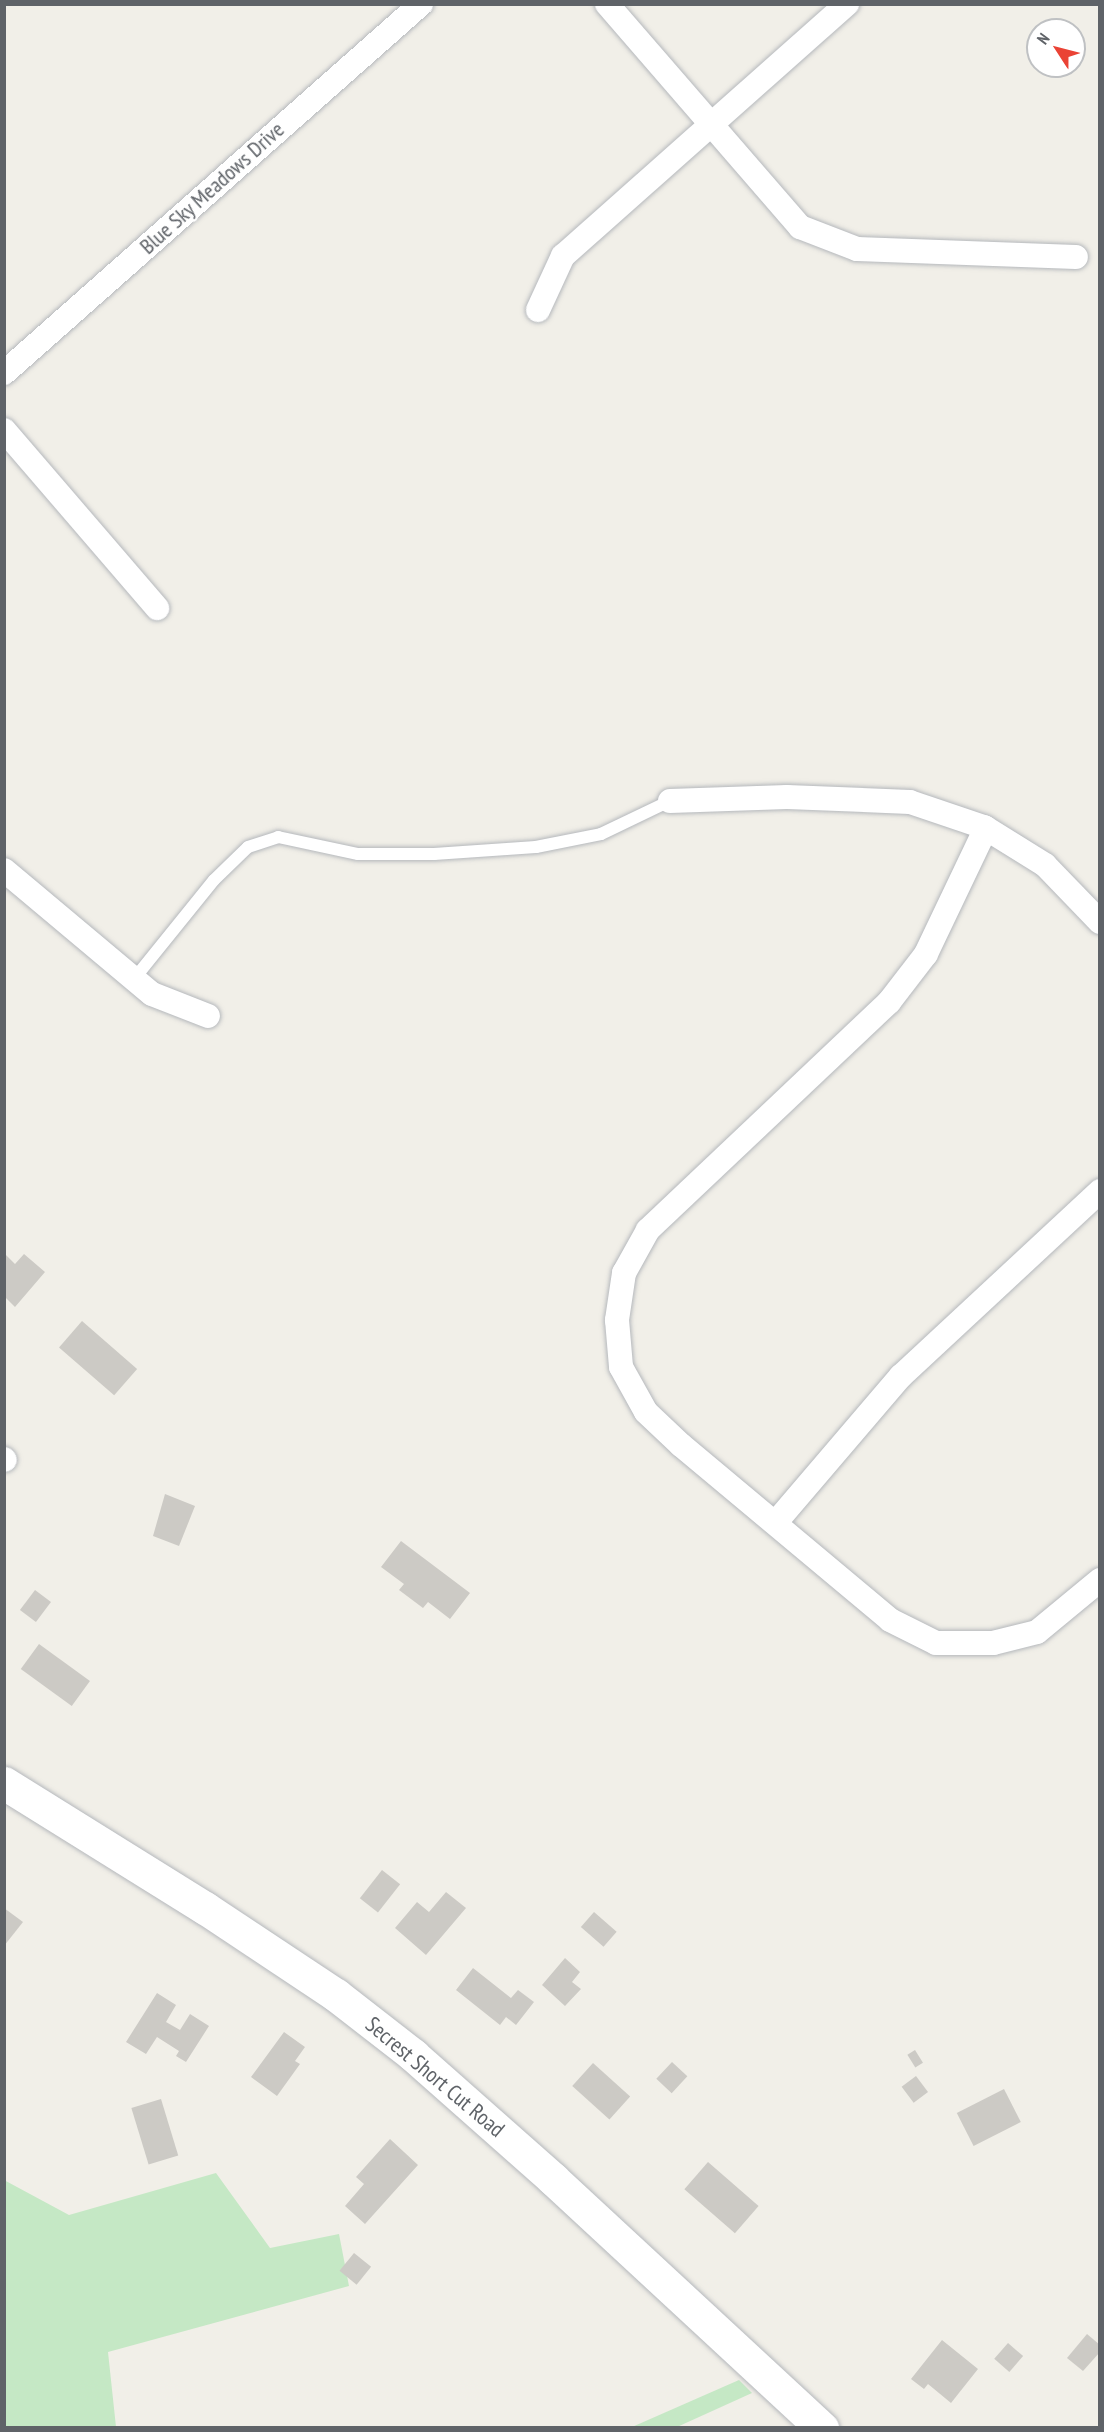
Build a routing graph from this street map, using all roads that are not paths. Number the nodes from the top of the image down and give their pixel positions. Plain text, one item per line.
1 (421, 4) edge
2 (607, 4) edge
3 (847, 4) edge
4 (710, 125) junction
5 (1076, 257) dead end
6 (538, 310) dead end
7 (4, 373) edge
8 (4, 430) edge
9 (157, 608) dead end
10 (670, 801) joint
11 (986, 828) junction
12 (4, 870) edge
13 (1100, 922) edge
14 (134, 979) junction
15 (208, 1016) dead end
16 (1100, 1191) edge
17 (777, 1521) junction
18 (1100, 1580) edge
19 (4, 1784) edge
20 (822, 2427) edge

1 - 7 street, Blue Sky Meadows Drive
2 - 4 street
3 - 4 street
4 - 5 street
4 - 6 street
8 - 9 street
10 - 11 street
10 - 14 lane
11 - 13 street
11 - 17 street
12 - 14 street
14 - 15 street
16 - 17 street
17 - 18 street
19 - 20 main road, Secrest Short Cut Road

